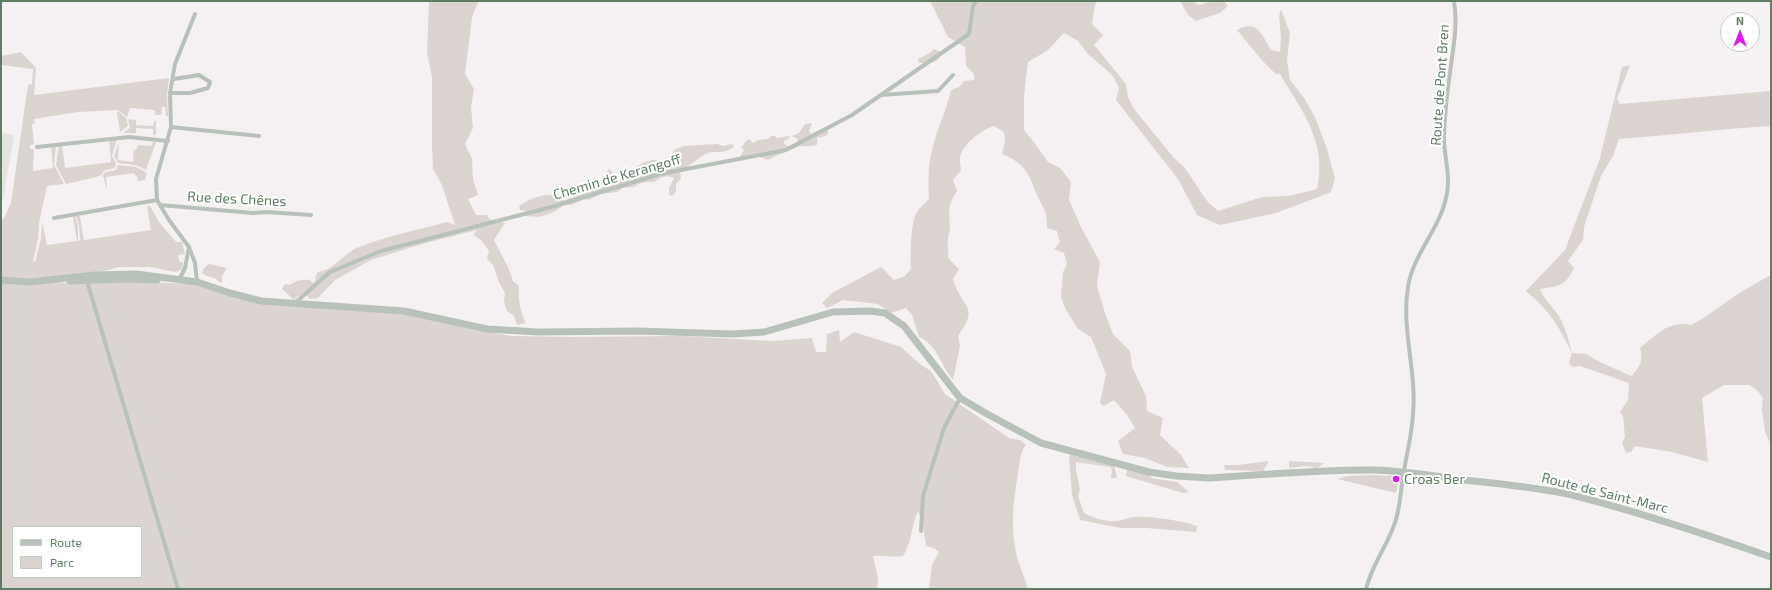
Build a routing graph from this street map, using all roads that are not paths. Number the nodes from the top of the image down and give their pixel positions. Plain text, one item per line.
1 (976, 1) edge
2 (1454, 1) edge
3 (195, 14) dead end
4 (953, 75) dead end
5 (174, 78) junction
6 (170, 93) junction
7 (881, 95) junction
8 (171, 127) junction
9 (258, 136) dead end
10 (168, 141) junction
11 (37, 147) dead end
12 (157, 200) junction
13 (160, 205) junction
14 (311, 215) dead end
15 (54, 218) dead end
16 (189, 247) junction
17 (180, 278) junction
18 (1, 280) edge
19 (52, 280) junction
20 (88, 281) junction
21 (197, 282) junction
22 (294, 303) junction
23 (960, 398) junction
24 (1404, 472) junction
25 (921, 531) dead end
26 (1771, 557) edge
27 (178, 589) edge
28 (1366, 589) edge

1 - 7 street, Chemin de Kerangoff
2 - 24 street, Route de Pont Bren
3 - 5 street
4 - 7 street
5 - 6 street
5 - 6 street
6 - 8 street
7 - 22 street, Chemin de Kerangoff
8 - 9 street
8 - 10 street
10 - 11 street
10 - 12 street
12 - 13 street
12 - 15 street
13 - 14 street, Rue des Chênes
13 - 16 street
16 - 17 street
16 - 21 street
17 - 19 street
17 - 21 street
18 - 19 street
19 - 20 street
20 - 21 street
20 - 27 street
21 - 22 street
22 - 23 street
23 - 24 street, Route de Saint-Marc
23 - 25 street
24 - 26 street, Route de Saint-Marc
24 - 28 street, Route de Pont Bren

